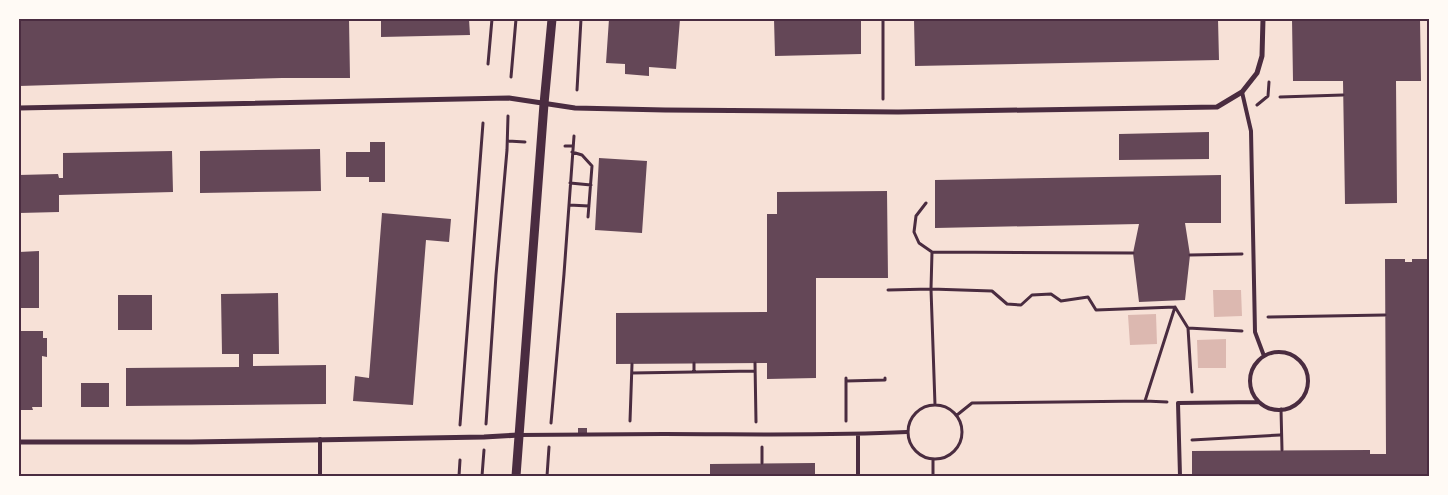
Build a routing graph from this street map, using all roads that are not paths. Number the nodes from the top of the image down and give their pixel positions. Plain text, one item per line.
1 (552, 19) edge
2 (1263, 19) edge
3 (1242, 92) junction
4 (544, 104) junction
5 (19, 108) edge
6 (1264, 356) junction
7 (1259, 402) junction
8 (908, 432) road end
9 (858, 434) junction
10 (519, 435) junction
11 (320, 439) junction
12 (19, 442) edge
13 (320, 476) edge
14 (516, 476) edge
15 (858, 476) edge
16 (1180, 476) edge

1 - 4 street
2 - 3 street
3 - 4 street
3 - 6 lane
4 - 5 street
4 - 10 street
6 - 7 lane
6 - 7 lane
7 - 16 lane
8 - 9 lane
9 - 10 lane
9 - 15 lane
10 - 11 street
10 - 14 street
11 - 12 street
11 - 13 lane

